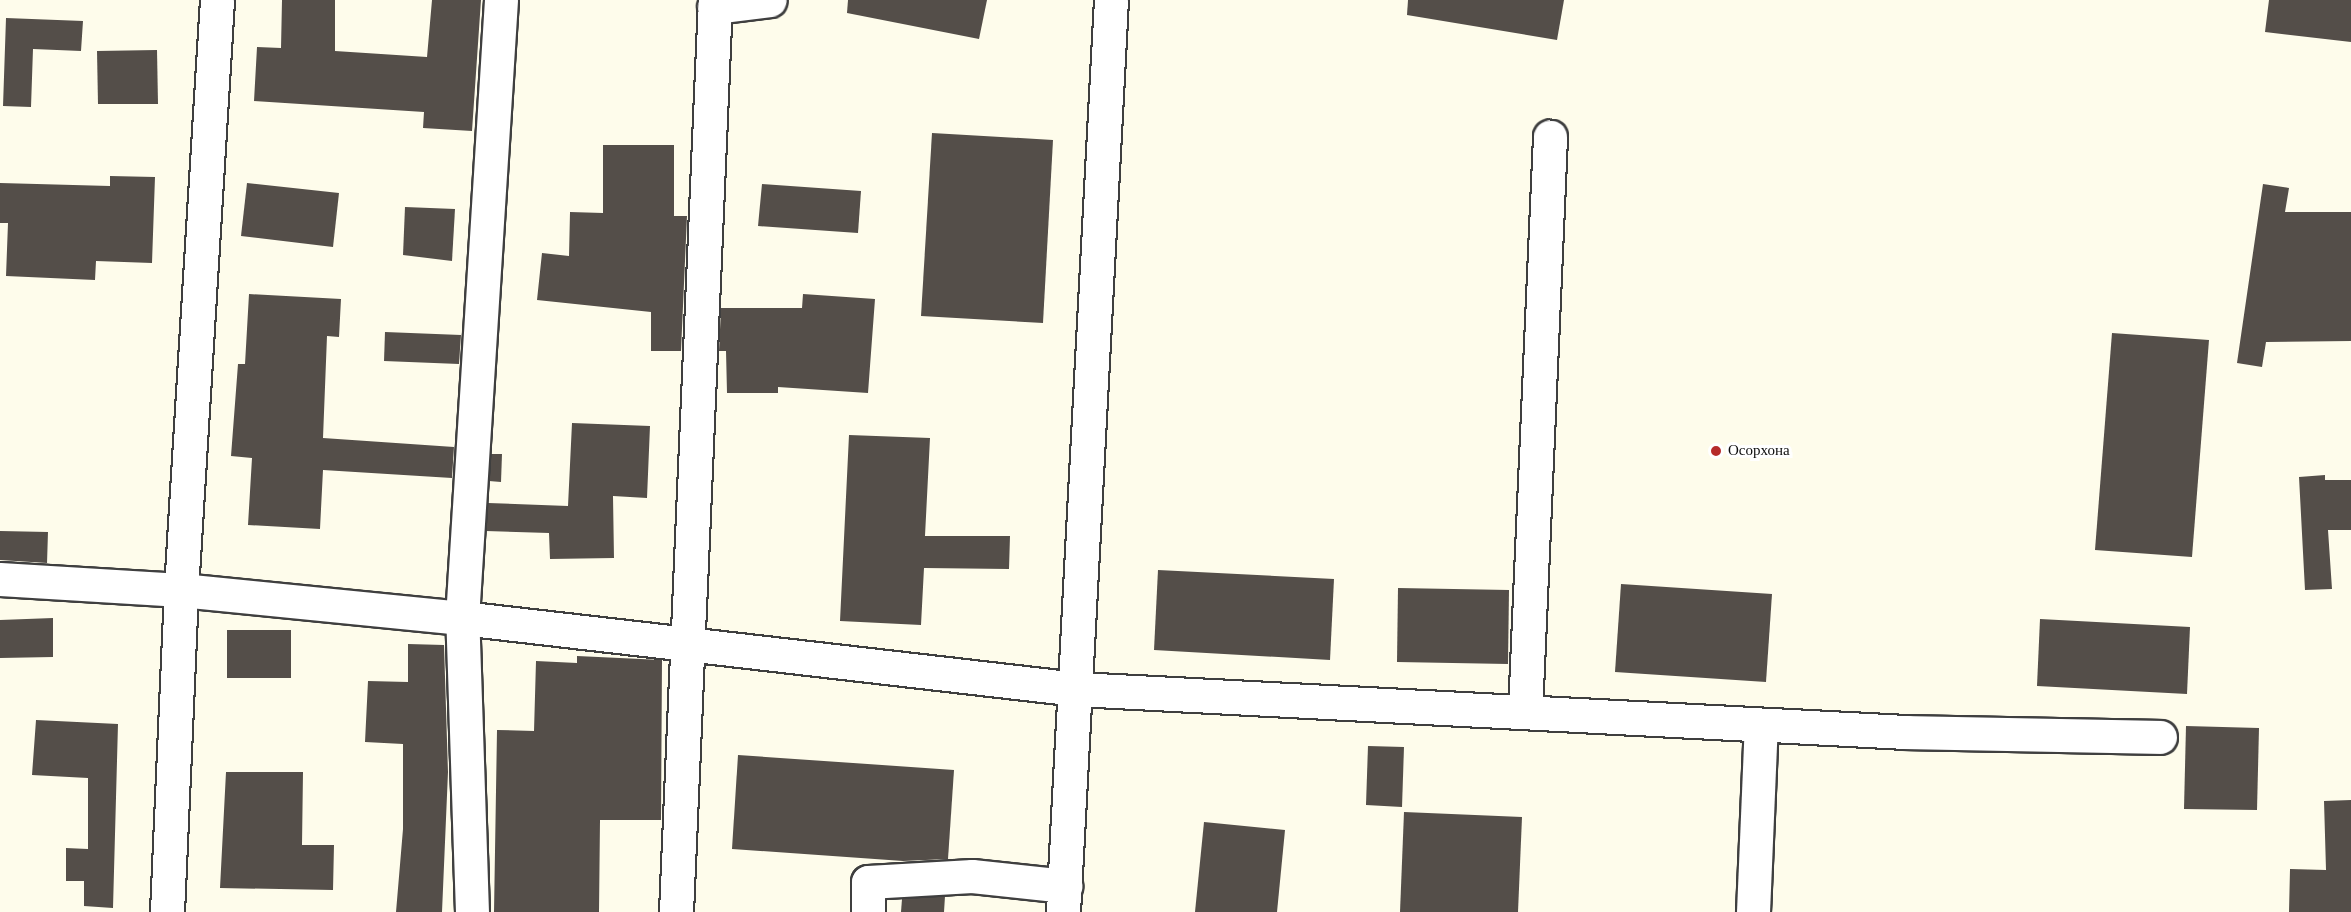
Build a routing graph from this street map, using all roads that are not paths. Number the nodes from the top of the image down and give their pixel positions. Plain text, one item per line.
1 (217, 0) edge
2 (501, 0) edge
3 (770, 0) edge
4 (1112, 0) edge
5 (715, 3) edge
6 (1550, 137) dead end
7 (0, 579) edge
8 (181, 590) junction
9 (462, 618) junction
10 (686, 645) junction
11 (1077, 689) junction
12 (1524, 712) junction
13 (1761, 725) junction
14 (2160, 737) dead end
15 (1064, 899) edge
16 (167, 912) edge
17 (472, 912) edge
18 (676, 912) edge
19 (867, 912) edge
20 (1753, 912) edge

1 - 8 street
2 - 9 street
3 - 5 street
4 - 11 street
5 - 10 street
6 - 12 street
7 - 8 street
8 - 9 street
8 - 16 street
9 - 10 street
9 - 17 street
10 - 11 street
10 - 18 street
11 - 12 street
11 - 15 street
12 - 13 street
13 - 14 street
13 - 20 street
15 - 19 street

